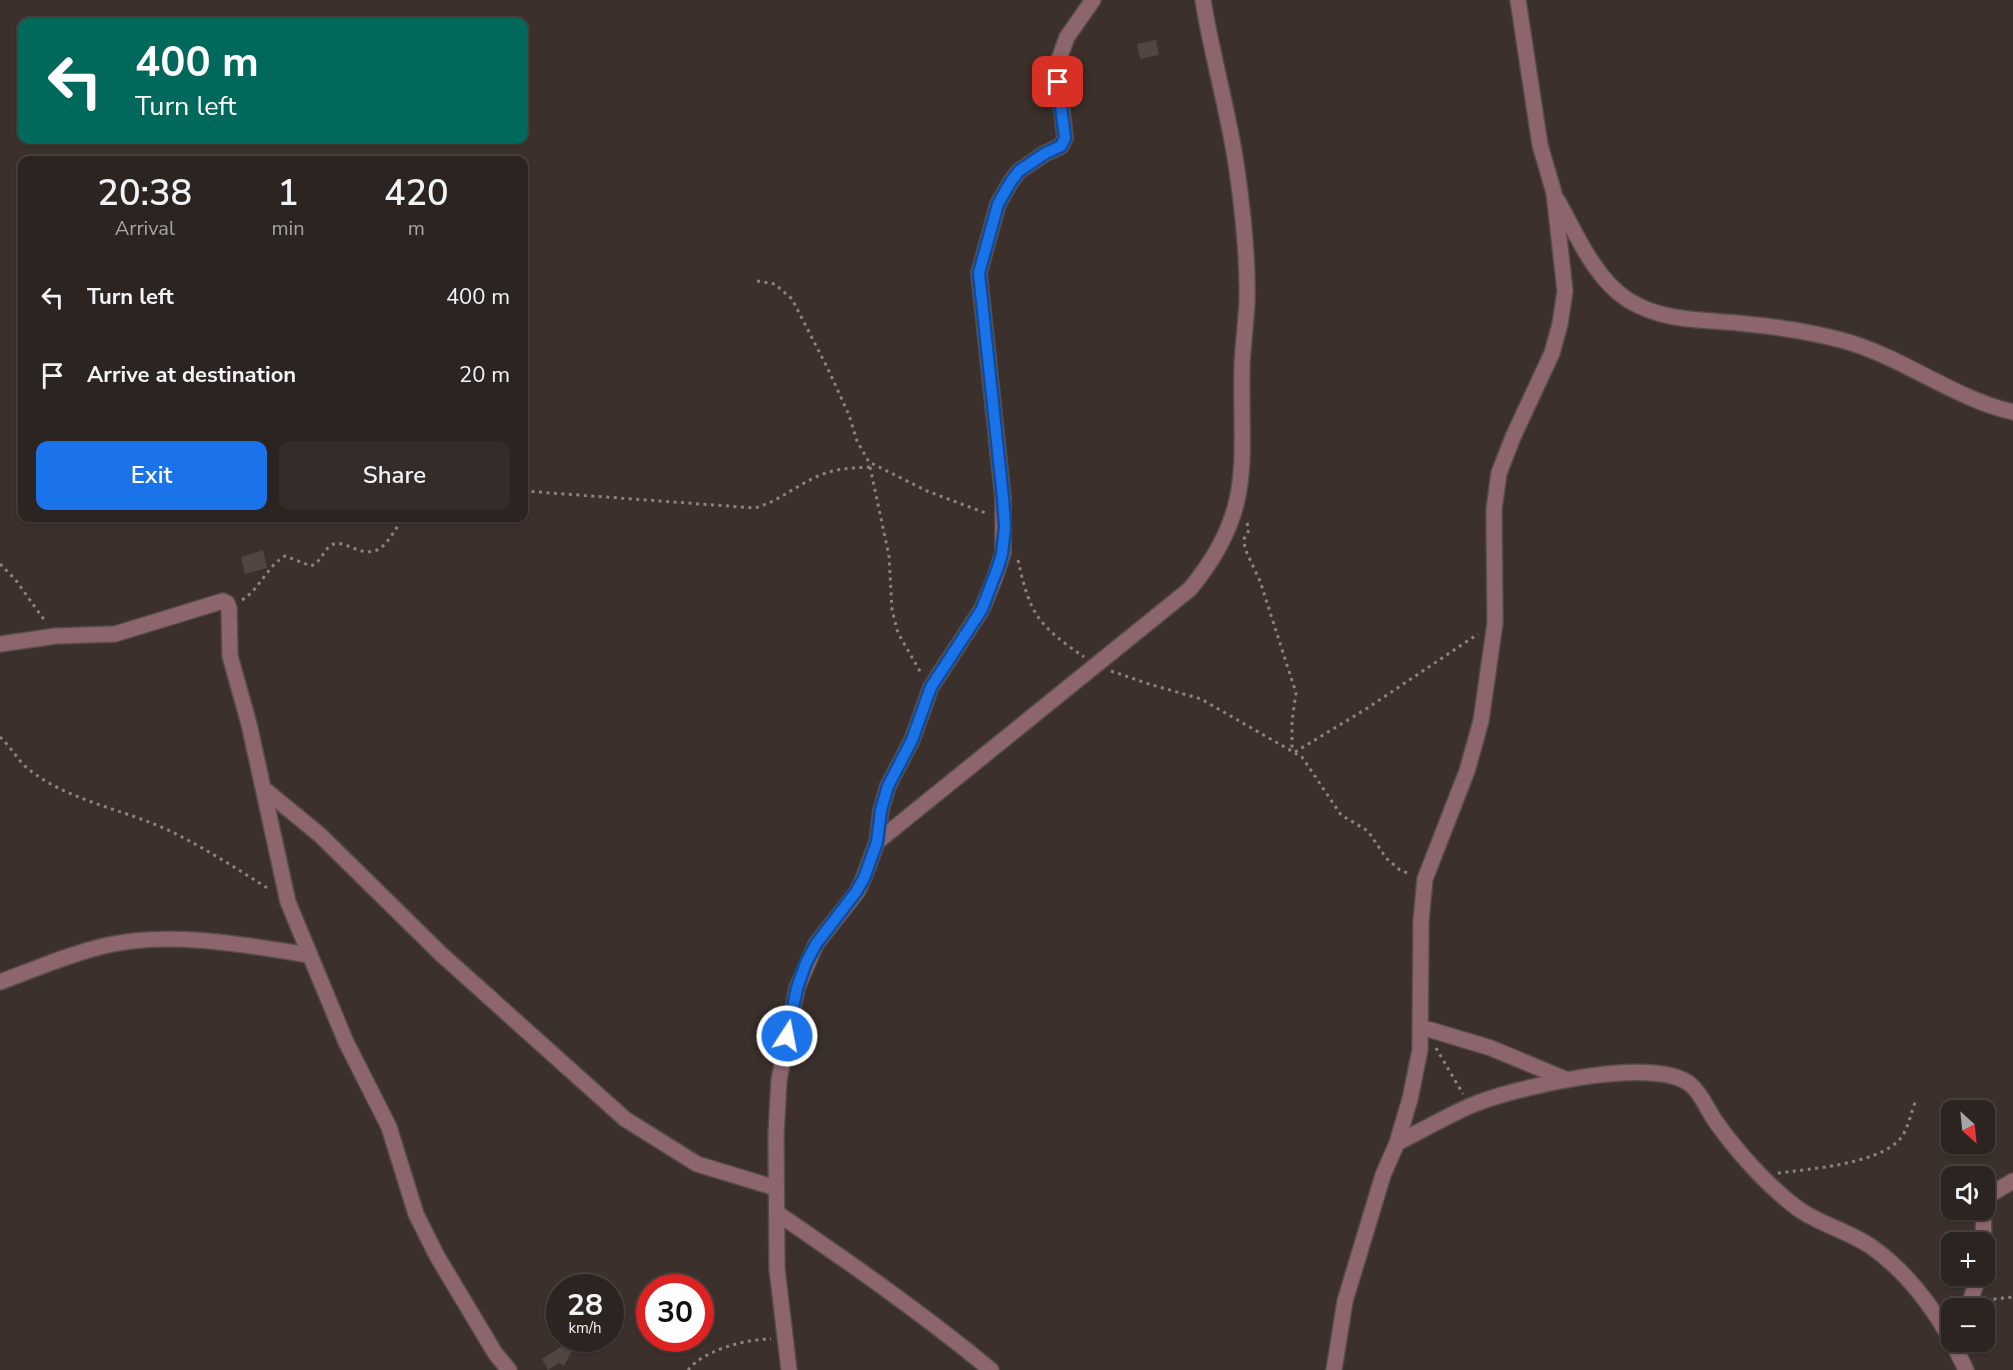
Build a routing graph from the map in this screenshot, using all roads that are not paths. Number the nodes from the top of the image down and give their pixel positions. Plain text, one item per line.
1 (1093, 0) edge
2 (1203, 0) edge
3 (1518, 0) edge
4 (1554, 193) junction
5 (2013, 412) edge
6 (0, 644) edge
7 (264, 789) junction
8 (877, 842) junction
9 (309, 955) junction
10 (0, 982) edge
11 (1425, 1028) junction
12 (1565, 1079) junction
13 (1397, 1143) junction
14 (2013, 1181) edge
15 (776, 1188) junction
16 (1995, 1192) edge
17 (777, 1213) junction
18 (1941, 1320) edge
19 (1958, 1352) edge
20 (509, 1370) edge
21 (789, 1370) edge
22 (991, 1370) edge
23 (1334, 1370) edge
24 (1966, 1370) edge

1 - 8 street
2 - 8 street
3 - 4 street
4 - 5 street
4 - 11 street
6 - 7 street
7 - 9 street
7 - 15 street
8 - 15 street
9 - 10 street
9 - 20 street
11 - 12 street
11 - 13 street
12 - 13 street
12 - 18 street
13 - 23 street
14 - 16 street
15 - 17 street
17 - 21 street
17 - 22 street
19 - 24 street

